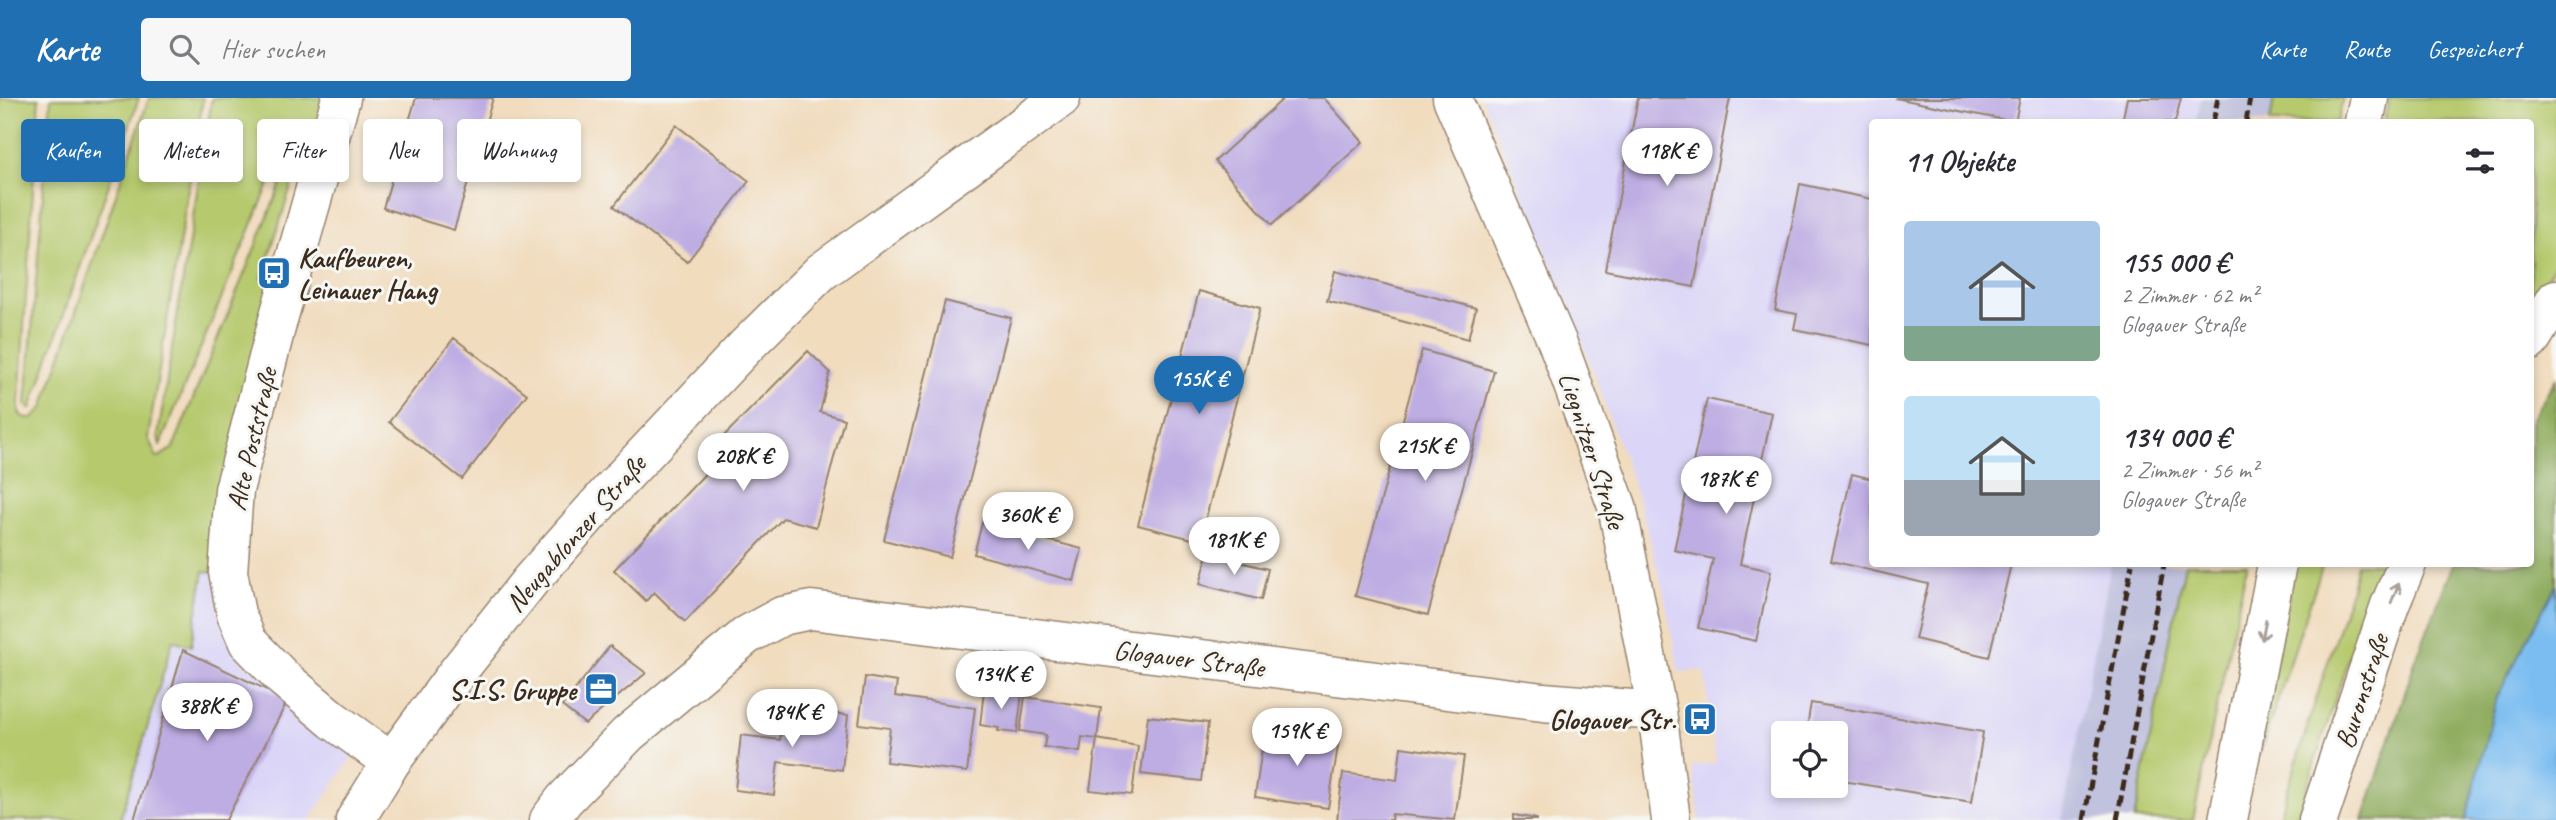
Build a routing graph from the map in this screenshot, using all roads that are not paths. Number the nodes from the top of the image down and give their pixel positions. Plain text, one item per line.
1 (341, 98) edge
2 (1061, 98) edge
3 (1452, 98) edge
4 (2369, 98) edge
5 (2365, 119) edge
6 (2556, 299) edge
7 (2534, 335) edge
8 (2276, 567) edge
9 (2406, 567) edge
10 (1657, 711) junction
11 (391, 762) junction
12 (355, 820) edge
13 (548, 820) edge
14 (1671, 820) edge
15 (2228, 820) edge
16 (2318, 820) edge

1 - 11 street, Alte Poststraße
2 - 11 street, Neugablonzer Straße
3 - 10 street, Liegnitzer Straße
4 - 5 street
6 - 7 street
8 -> 15 street
16 -> 9 street, Buronstraße
10 - 13 street, Glogauer Straße
10 - 14 street, Liegnitzer Straße
11 - 12 street, Neugablonzer Straße

